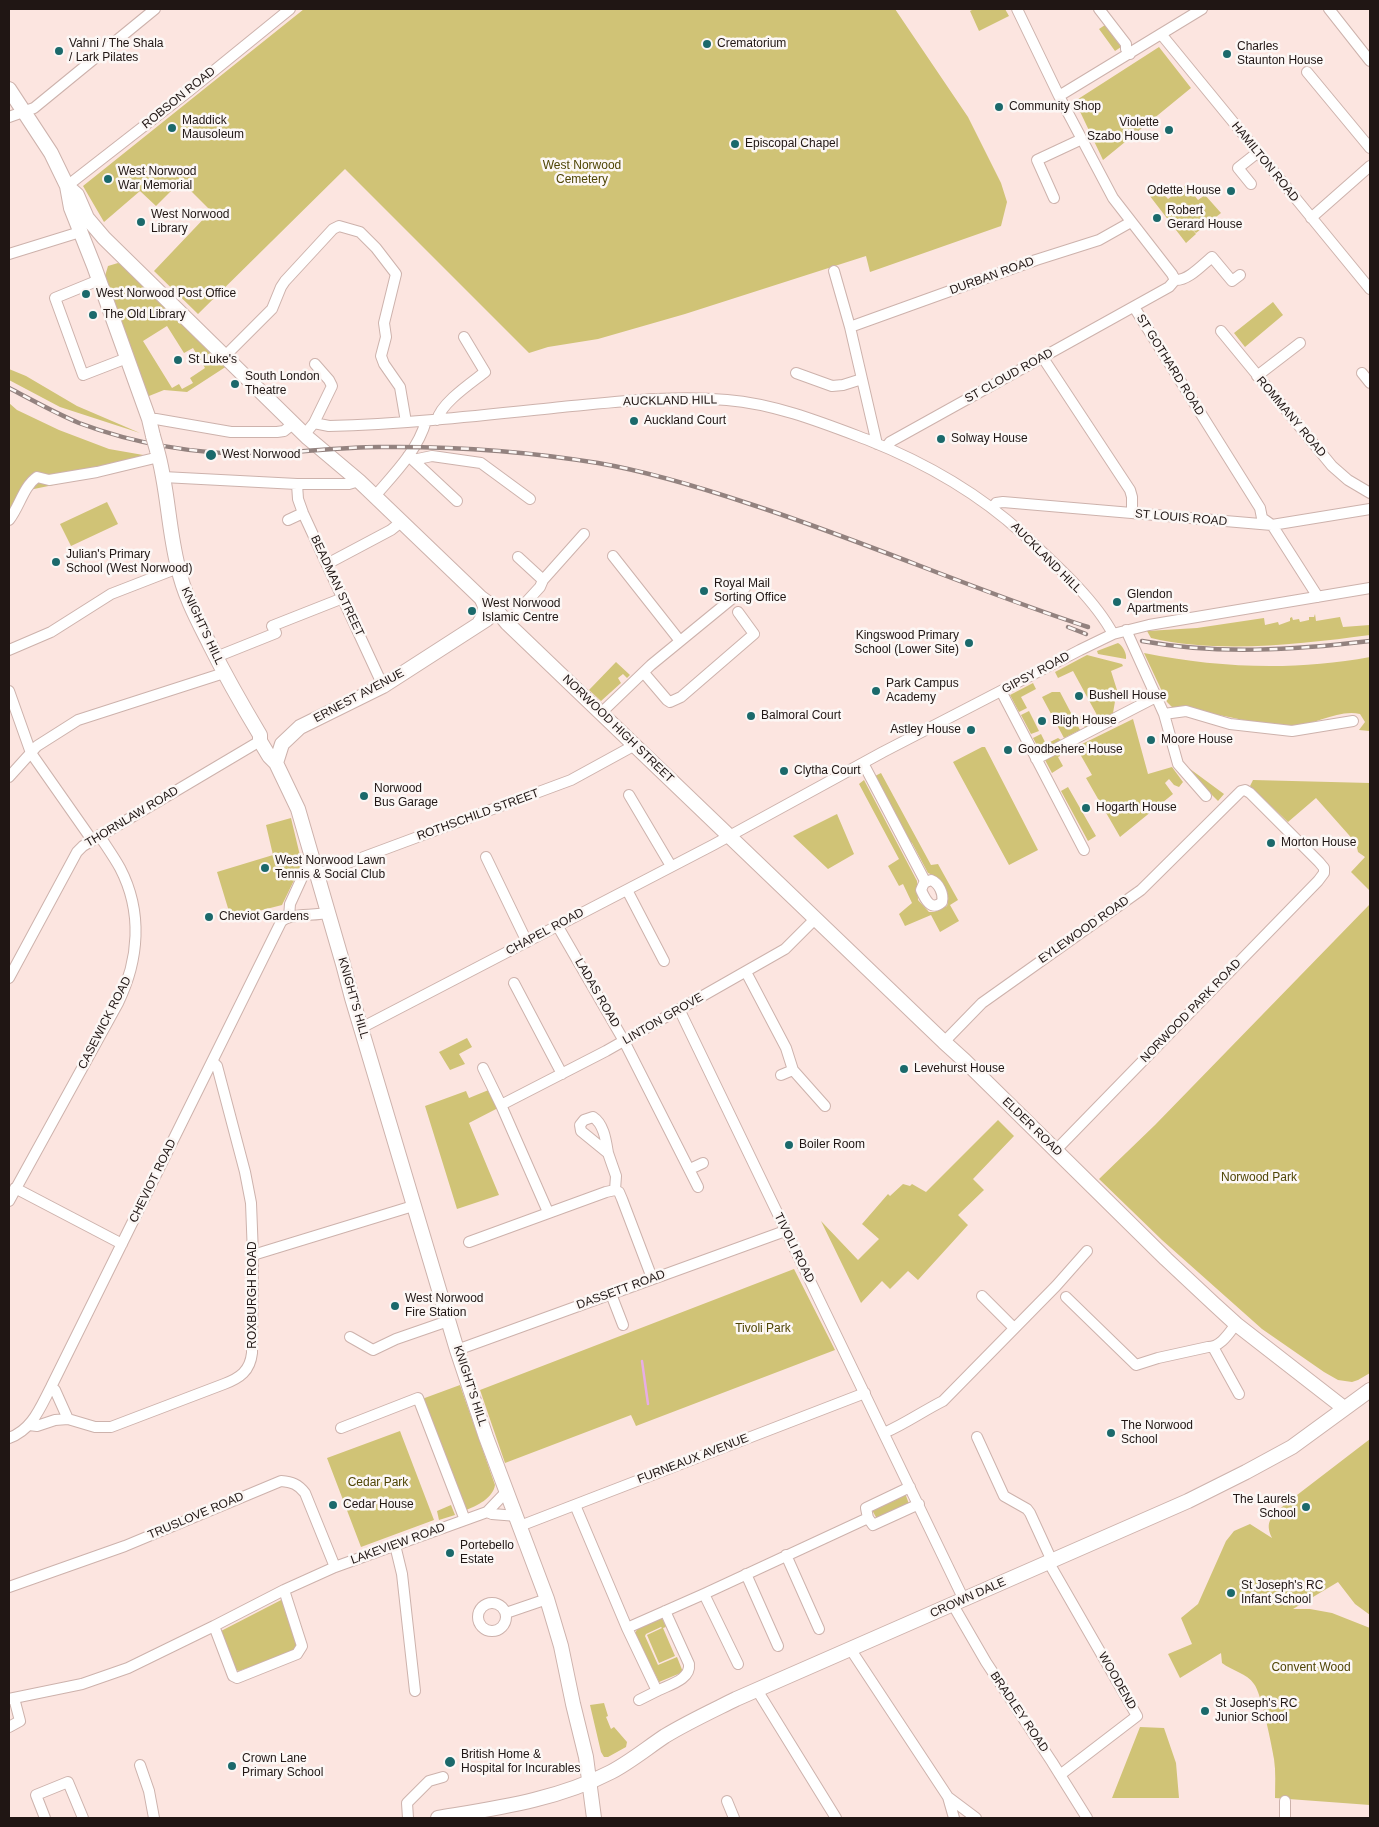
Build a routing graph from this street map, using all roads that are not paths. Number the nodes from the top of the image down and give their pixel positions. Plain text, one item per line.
1 (156, 9) edge
2 (290, 9) edge
3 (1017, 9) edge
4 (1099, 9) edge
5 (1202, 9) edge
6 (1329, 9) edge
7 (1161, 34) junction
8 (1130, 54) junction
9 (1370, 61) edge
10 (1307, 72) dead end
11 (9, 89) edge
12 (1059, 96) junction
13 (24, 112) junction
14 (9, 117) edge
15 (1082, 139) junction
16 (1370, 148) edge
17 (1257, 153) junction
18 (1370, 166) edge
19 (1251, 184) dead end
20 (67, 186) junction
21 (1054, 198) dead end
22 (1311, 218) junction
23 (1131, 222) junction
24 (80, 232) junction
25 (118, 252) junction
26 (9, 254) edge
27 (94, 266) junction
28 (834, 270) dead end
29 (1240, 276) dead end
30 (99, 280) junction
31 (1175, 280) junction
32 (1370, 289) edge
33 (1134, 308) junction
34 (850, 327) junction
35 (1221, 331) dead end
36 (464, 337) dead end
37 (1300, 343) dead end
38 (225, 356) junction
39 (127, 358) junction
40 (1043, 358) junction
41 (315, 364) dead end
42 (796, 372) dead end
43 (1362, 373) dead end
44 (1257, 376) junction
45 (862, 379) junction
46 (1370, 383) edge
47 (148, 419) junction
48 (431, 420) junction
49 (314, 422) junction
50 (406, 422) junction
51 (294, 423) junction
52 (305, 434) junction
53 (882, 446) junction
54 (158, 454) junction
55 (410, 458) junction
56 (163, 477) junction
57 (358, 481) junction
58 (297, 484) junction
59 (1370, 493) edge
60 (375, 496) junction
61 (530, 499) dead end
62 (457, 501) dead end
63 (992, 508) junction
64 (1370, 509) edge
65 (303, 513) junction
66 (1132, 514) junction
67 (9, 520) edge
68 (288, 520) dead end
69 (401, 522) junction
70 (1272, 525) junction
71 (584, 534) dead end
72 (613, 556) dead end
73 (518, 557) dead end
74 (327, 564) junction
75 (178, 568) junction
76 (542, 580) junction
77 (745, 588) dead end
78 (1370, 588) edge
79 (1318, 597) junction
80 (342, 598) junction
81 (481, 598) junction
82 (738, 612) dead end
83 (480, 622) junction
84 (507, 623) junction
85 (1126, 630) junction
86 (1113, 634) junction
87 (680, 641) junction
88 (9, 650) edge
89 (216, 657) junction
90 (224, 673) junction
91 (644, 673) junction
92 (383, 686) junction
93 (9, 691) edge
94 (1000, 691) junction
95 (1156, 697) junction
96 (601, 712) junction
97 (1164, 714) junction
98 (1353, 721) dead end
99 (288, 736) junction
100 (260, 738) junction
101 (634, 745) junction
102 (31, 753) junction
103 (1036, 759) junction
104 (276, 763) junction
105 (863, 763) junction
106 (9, 777) edge
107 (629, 795) dead end
108 (1206, 796) dead end
109 (728, 836) junction
110 (96, 838) junction
111 (1084, 850) dead end
112 (486, 857) dead end
113 (671, 866) junction
114 (316, 869) junction
115 (1324, 871) joint
116 (925, 881) dead end
117 (627, 890) junction
118 (329, 912) junction
119 (289, 917) junction
120 (815, 919) junction
121 (557, 925) junction
122 (527, 942) junction
123 (664, 961) dead end
124 (746, 972) junction
125 (9, 978) edge
126 (514, 983) dead end
127 (679, 1009) junction
128 (361, 1028) junction
129 (624, 1041) junction
130 (944, 1042) junction
131 (213, 1062) junction
132 (483, 1068) dead end
133 (793, 1070) junction
134 (562, 1074) junction
135 (781, 1075) dead end
136 (501, 1105) junction
137 (825, 1106) dead end
138 (1056, 1150) junction
139 (608, 1153) dead end
140 (702, 1164) dead end
141 (690, 1169) junction
142 (698, 1187) dead end
143 (15, 1188) junction
144 (615, 1190) junction
145 (9, 1201) edge
146 (413, 1206) junction
147 (548, 1212) junction
148 (785, 1230) junction
149 (469, 1242) dead end
150 (122, 1244) junction
151 (1087, 1250) dead end
152 (254, 1255) junction
153 (652, 1278) junction
154 (611, 1294) junction
155 (982, 1296) dead end
156 (1066, 1297) dead end
157 (448, 1321) junction
158 (1236, 1324) junction
159 (623, 1325) dead end
160 (1014, 1328) junction
161 (350, 1337) dead end
162 (1213, 1347) junction
163 (457, 1350) junction
164 (51, 1387) junction
165 (1370, 1390) edge
166 (865, 1393) junction
167 (1238, 1394) dead end
168 (1344, 1408) junction
169 (68, 1419) junction
170 (29, 1425) junction
171 (341, 1428) dead end
172 (884, 1433) junction
173 (978, 1437) dead end
174 (9, 1438) edge
175 (910, 1487) junction
176 (507, 1491) junction
177 (575, 1504) junction
178 (919, 1504) junction
179 (487, 1512) junction
180 (868, 1518) junction
181 (465, 1520) junction
182 (518, 1521) junction
183 (395, 1544) junction
184 (786, 1555) junction
185 (1051, 1562) junction
186 (335, 1567) junction
187 (746, 1574) junction
188 (9, 1587) edge
189 (284, 1590) junction
190 (704, 1594) junction
191 (547, 1599) junction
192 (958, 1602) junction
193 (665, 1611) junction
194 (506, 1613) dead end
195 (214, 1626) junction
196 (627, 1628) junction
197 (819, 1629) dead end
198 (778, 1646) dead end
199 (851, 1650) junction
200 (738, 1664) dead end
201 (757, 1690) junction
202 (657, 1691) junction
203 (415, 1692) dead end
204 (11, 1699) edge
205 (639, 1700) dead end
206 (9, 1726) edge
207 (140, 1765) dead end
208 (1060, 1775) junction
209 (443, 1777) dead end
210 (588, 1782) junction
211 (948, 1798) junction
212 (727, 1801) dead end
213 (1285, 1801) dead end
214 (45, 1818) edge
215 (83, 1818) edge
216 (154, 1818) edge
217 (408, 1818) edge
218 (438, 1818) edge
219 (594, 1818) edge
220 (734, 1818) edge
221 (836, 1818) edge
222 (954, 1818) edge
223 (976, 1818) edge
224 (1087, 1818) edge
225 (1285, 1818) edge

1 - 13 street
2 - 20 street, ROBSON ROAD
3 - 12 street
4 - 8 street
5 - 7 street
6 - 9 street
7 - 8 street
7 - 17 street, HAMILTON ROAD
8 - 12 street
10 - 16 street
11 - 13 main road
12 - 15 street
13 - 14 street
13 - 20 main road
15 - 21 street
15 - 23 street
17 - 19 street
17 - 22 street, HAMILTON ROAD
18 - 22 street
20 - 24 main road, KNIGHT'S HILL
20 - 25 main road
22 - 32 street, HAMILTON ROAD
23 - 31 street
23 - 34 street, DURBAN ROAD
24 - 26 street
24 - 27 main road, KNIGHT'S HILL
25 - 27 main road
25 - 38 main road
27 - 30 main road, KNIGHT'S HILL
28 - 34 street
29 - 31 street, ST GOTHARD ROAD
30 - 39 main road, KNIGHT'S HILL
30 - 39 street
31 - 33 street, ST GOTHARD ROAD
33 - 40 street, ST CLOUD ROAD
33 - 70 street, ST GOTHARD ROAD
34 - 45 street
35 - 44 street, ROMMANY ROAD
36 - 48 street
37 - 44 street
38 - 50 street
38 - 51 main road
39 - 47 main road, KNIGHT'S HILL
40 - 53 street, ST CLOUD ROAD
40 - 66 street
41 - 49 street
42 - 45 street
43 - 46 street
44 - 59 street, ROMMANY ROAD
45 - 53 street
47 - 51 street
47 - 54 main road, KNIGHT'S HILL, bridge
48 - 50 street, AUCKLAND HILL
48 - 53 street, AUCKLAND HILL
48 - 55 street
49 - 50 street, AUCKLAND HILL
49 - 52 street
51 - 52 main road
52 - 57 main road, NORWOOD HIGH STREET
53 - 63 street, AUCKLAND HILL
54 - 56 main road, KNIGHT'S HILL
54 - 67 street
55 - 60 street
55 - 61 street
55 - 62 street
56 - 58 street
56 - 75 main road, KNIGHT'S HILL
57 - 58 street
57 - 60 main road, NORWOOD HIGH STREET
58 - 65 street, BEADMAN STREET
60 - 69 main road, NORWOOD HIGH STREET
63 - 66 street, ST LOUIS ROAD
63 - 86 street, AUCKLAND HILL
64 - 70 street, ST LOUIS ROAD
65 - 68 street
65 - 74 street, BEADMAN STREET
66 - 70 street, ST LOUIS ROAD
69 - 74 street
69 - 81 main road, NORWOOD HIGH STREET
70 - 79 street, ST GOTHARD ROAD
71 - 76 street
72 - 87 street
73 - 76 street
74 - 80 street, BEADMAN STREET
75 - 88 street
75 - 89 main road, KNIGHT'S HILL
76 - 84 street
77 - 87 street
78 - 79 street, GIPSY ROAD
79 - 85 street, GIPSY ROAD
80 - 89 street
80 - 92 street, BEADMAN STREET
81 - 83 main road
81 - 84 main road, NORWOOD HIGH STREET
82 - 91 street
83 - 84 main road
83 - 92 main road, ERNEST AVENUE
84 - 96 main road, NORWOOD HIGH STREET
85 - 86 street, GIPSY ROAD
85 - 95 street
86 - 94 street, GIPSY ROAD
87 - 91 street
89 - 90 main road, KNIGHT'S HILL
90 - 100 main road, KNIGHT'S HILL
90 - 102 street
91 - 96 street
92 - 99 main road, ERNEST AVENUE
93 - 102 street, CASEWICK ROAD
94 - 103 street
94 - 105 street, GIPSY ROAD
95 - 97 street
95 - 103 street
96 - 101 main road, NORWOOD HIGH STREET
97 - 98 street
97 - 108 street
99 - 100 main road
99 - 104 main road
100 - 104 main road, KNIGHT'S HILL
100 - 110 street, THORNLAW ROAD
101 - 109 main road, NORWOOD HIGH STREET
101 - 114 street, ROTHSCHILD STREET
102 - 106 street
102 - 110 street, CASEWICK ROAD
103 - 111 street
104 - 114 main road, KNIGHT'S HILL
105 - 109 street, GIPSY ROAD
105 - 116 street
107 - 113 street
109 - 113 street, CHAPEL ROAD
109 - 120 main road, ELDER ROAD
110 - 125 street, THORNLAW ROAD
110 - 143 street, CASEWICK ROAD
112 - 122 street
113 - 117 street, CHAPEL ROAD
114 - 118 main road, KNIGHT'S HILL
114 - 119 street, CHEVIOT ROAD
115 - 130 street, EYLEWOOD ROAD
115 - 138 street, NORWOOD PARK ROAD
117 - 121 street, CHAPEL ROAD
117 - 123 street
118 - 119 street
118 - 128 main road, KNIGHT'S HILL
119 - 131 street, CHEVIOT ROAD
120 - 124 street, LINTON GROVE
120 - 130 main road, ELDER ROAD
121 - 122 street, CHAPEL ROAD
121 - 129 street, LADAS ROAD
122 - 128 street, CHAPEL ROAD
124 - 127 street, LINTON GROVE
124 - 133 street
126 - 134 street
127 - 129 street, LINTON GROVE
127 - 148 street, TIVOLI ROAD
128 - 146 main road, KNIGHT'S HILL
129 - 134 street, LINTON GROVE
129 - 141 street, LADAS ROAD
130 - 138 main road, ELDER ROAD
131 - 150 street, CHEVIOT ROAD
131 - 152 street, ROXBURGH ROAD
132 - 136 street
133 - 135 street
133 - 137 street
134 - 136 street, LINTON GROVE
136 - 147 street
138 - 158 main road, ELDER ROAD
139 - 144 street
140 - 141 street
141 - 142 street, LADAS ROAD
143 - 145 street, CASEWICK ROAD
143 - 150 street
144 - 147 street
144 - 153 street
146 - 152 street
146 - 157 main road, KNIGHT'S HILL
147 - 149 street
148 - 153 street, DASSETT ROAD
148 - 166 street, TIVOLI ROAD
150 - 164 street, CHEVIOT ROAD
151 - 160 street
152 - 169 street, ROXBURGH ROAD
153 - 154 street, DASSETT ROAD
154 - 159 street
154 - 163 street, DASSETT ROAD
155 - 160 street
156 - 162 street
157 - 161 street
157 - 163 main road, KNIGHT'S HILL
158 - 162 street
158 - 168 main road, ELDER ROAD
160 - 172 street
162 - 167 street
163 - 176 main road, KNIGHT'S HILL
164 - 169 street
164 - 170 street, CHEVIOT ROAD
165 - 168 main road, CROWN DALE
166 - 172 street, TIVOLI ROAD
166 - 177 street, FURNEAUX AVENUE
168 - 185 main road, CROWN DALE
169 - 170 street, ROXBURGH ROAD
170 - 174 street, CHEVIOT ROAD
171 - 181 street
172 - 175 street, TIVOLI ROAD
173 - 185 street
175 - 178 street, TIVOLI ROAD
175 - 180 street
176 - 179 street, LAKEVIEW ROAD
176 - 182 main road, KNIGHT'S HILL
177 - 182 street, FURNEAUX AVENUE
177 - 196 street
178 - 180 street
178 - 192 street, TIVOLI ROAD
179 - 181 street, LAKEVIEW ROAD
179 - 182 street
180 - 184 street
181 - 183 street, LAKEVIEW ROAD
182 - 191 main road, KNIGHT'S HILL
183 - 186 street, LAKEVIEW ROAD
183 - 203 street
184 - 187 street
184 - 197 street
185 - 192 main road, CROWN DALE
185 - 208 street, WOODEND
186 - 188 street, TRUSLOVE ROAD
186 - 189 street, LAKEVIEW ROAD
187 - 190 street
187 - 198 street
189 - 195 street, LAKEVIEW ROAD
189 - 195 street
190 - 193 street
190 - 200 street
191 - 194 street
191 - 210 main road, KNIGHT'S HILL
192 - 199 main road, CROWN DALE
192 - 208 street, BRADLEY ROAD
193 - 196 street
193 - 202 street
195 - 204 street, LAKEVIEW ROAD
196 - 202 street
199 - 201 main road, CROWN DALE
199 - 211 street
201 - 210 main road, CROWN DALE
201 - 221 street
202 - 205 street
204 - 206 street
207 - 216 street
208 - 224 street, BRADLEY ROAD
209 - 217 street
210 - 218 main road, CROWN DALE
210 - 219 main road, KNIGHT'S HILL
211 - 222 street
211 - 223 street
212 - 220 street
213 - 225 street
214 - 215 street

